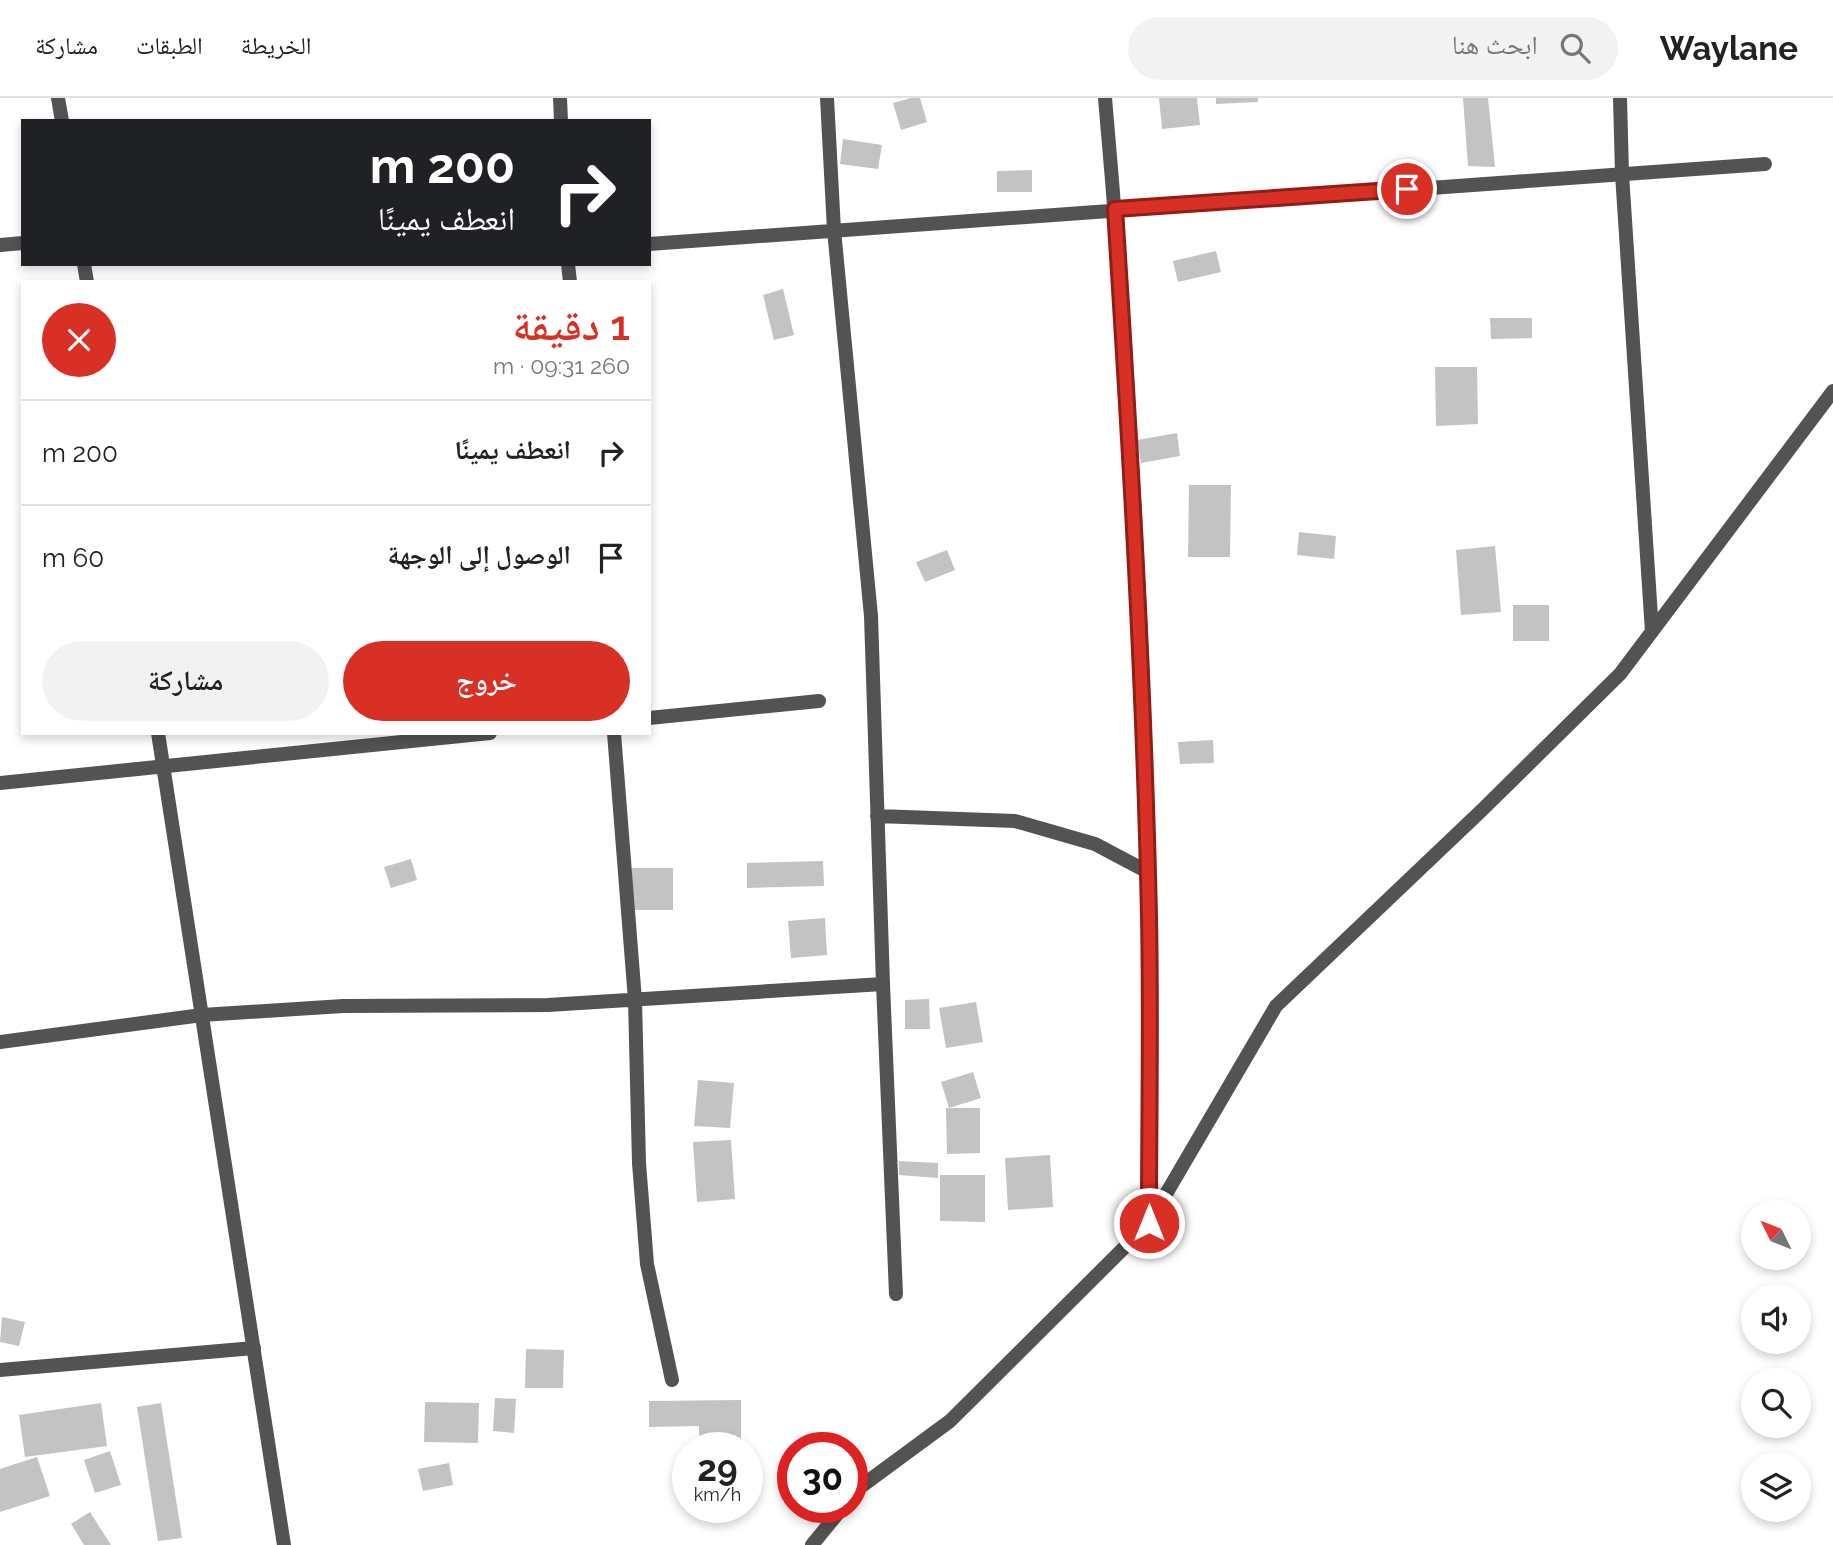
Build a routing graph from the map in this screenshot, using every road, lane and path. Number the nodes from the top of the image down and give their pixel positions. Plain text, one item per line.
1 (58, 98) edge
2 (560, 98) edge
3 (827, 98) edge
4 (1105, 98) edge
5 (1619, 98) edge
6 (62, 119) edge
7 (561, 119) edge
8 (1766, 164) dead end
9 (1622, 174) junction
10 (1115, 209) junction
11 (834, 230) junction
12 (21, 243) edge
13 (651, 244) edge
14 (0, 245) edge
15 (1833, 391) edge
16 (1653, 632) junction
17 (819, 701) dead end
18 (651, 718) edge
19 (158, 735) edge
20 (469, 735) edge
21 (614, 735) edge
22 (163, 766) junction
23 (0, 783) edge
24 (877, 816) junction
25 (1147, 872) junction
26 (883, 984) junction
27 (635, 1000) junction
28 (202, 1015) junction
29 (0, 1042) edge
30 (1149, 1223) junction
31 (896, 1294) dead end
32 (254, 1348) junction
33 (0, 1370) edge
34 (672, 1380) dead end
35 (868, 1481) edge
36 (830, 1523) edge
37 (284, 1545) edge
38 (811, 1545) edge

1 - 6 street
2 - 7 street
3 - 11 street
4 - 10 street
5 - 9 street
8 - 9 street
9 - 10 street
9 - 16 street
10 - 11 street
10 - 25 street
11 - 13 street
11 - 24 street
12 - 14 street
15 - 16 street
16 - 30 street
17 - 18 street
19 - 22 street
20 - 22 street
21 - 27 street
22 - 23 street
22 - 28 street
24 - 25 street
24 - 26 street
25 - 30 street
26 - 27 street
26 - 31 street
27 - 28 street
27 - 34 street
28 - 29 street
28 - 32 street
30 - 35 street
32 - 33 street
32 - 37 street
36 - 38 street

